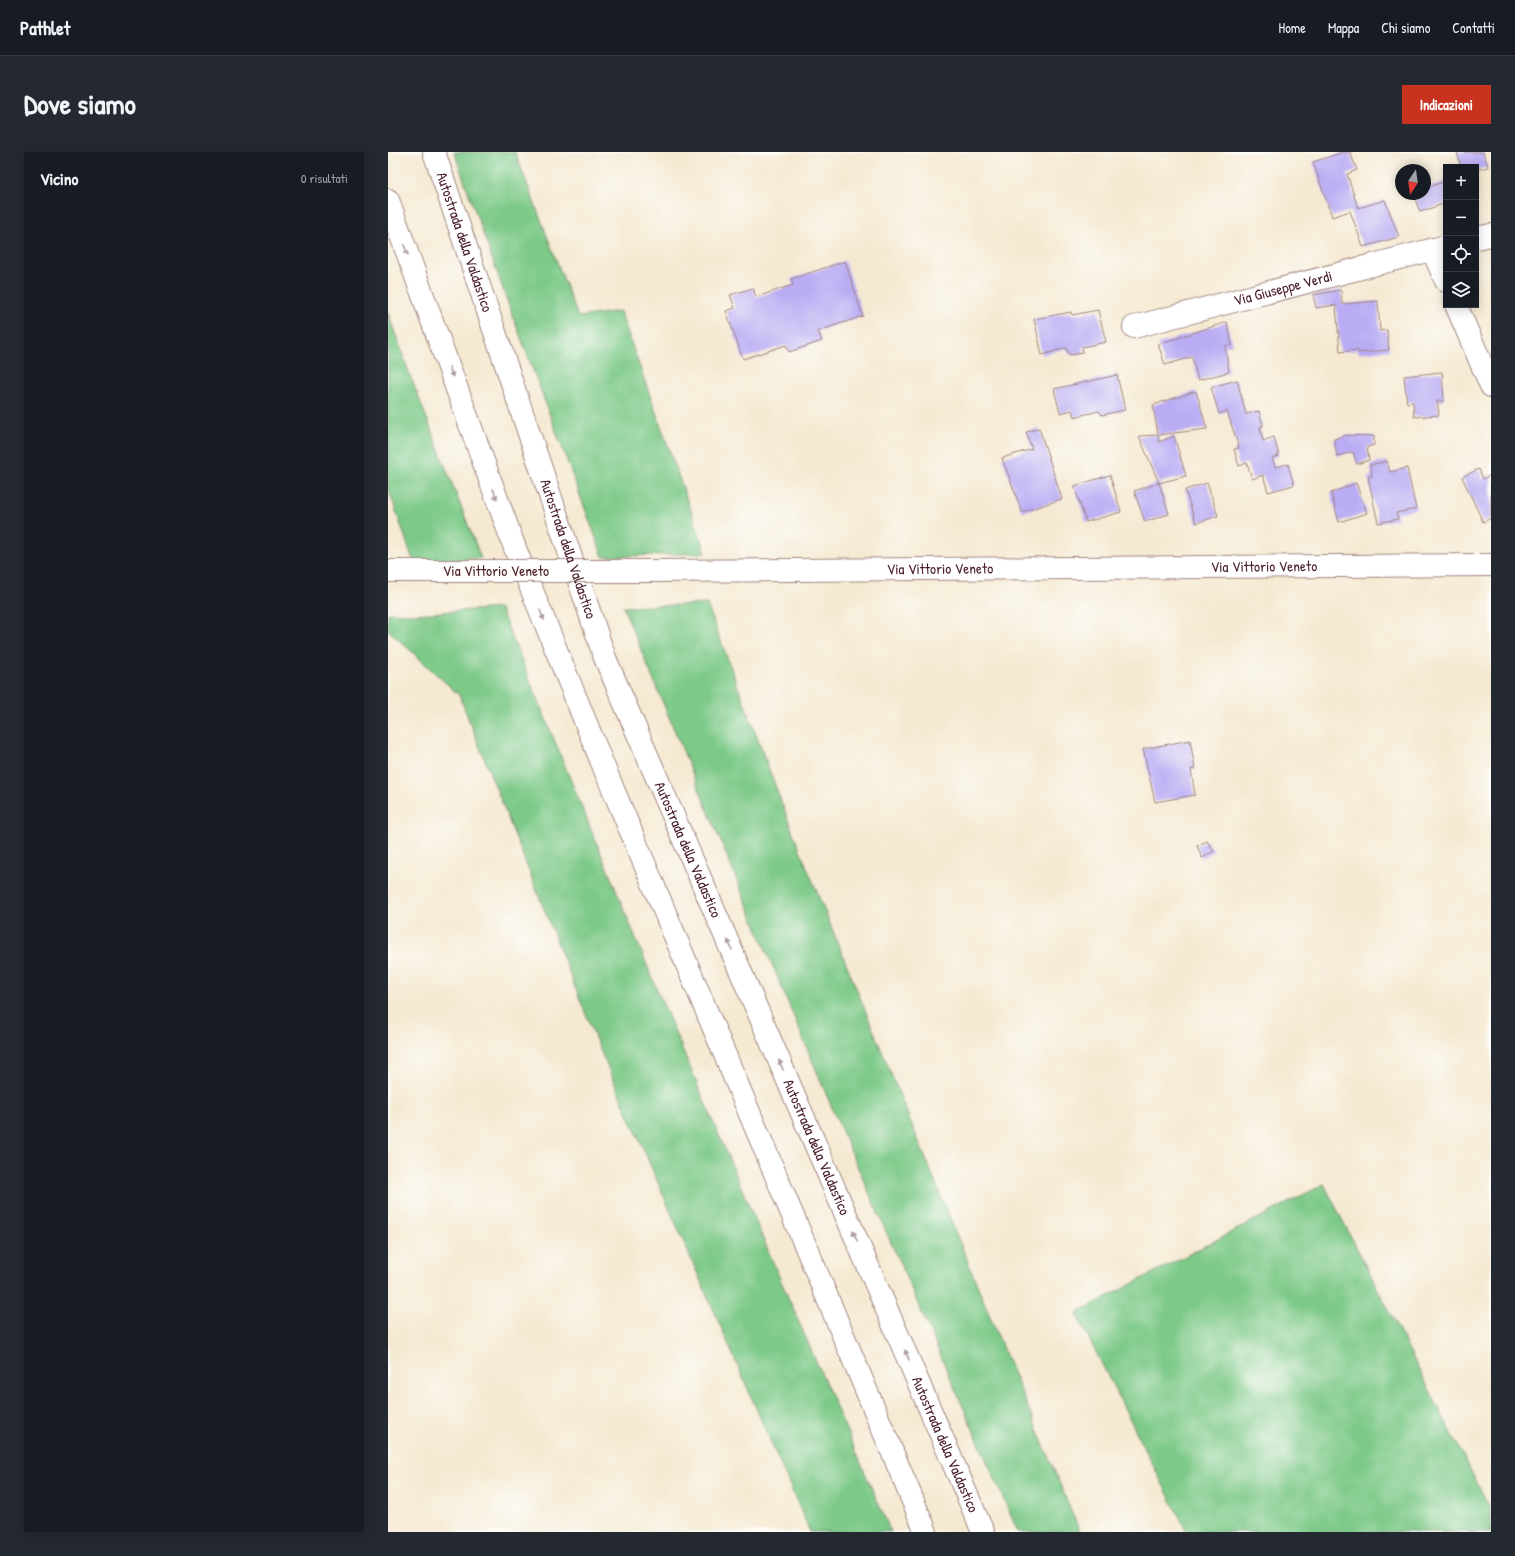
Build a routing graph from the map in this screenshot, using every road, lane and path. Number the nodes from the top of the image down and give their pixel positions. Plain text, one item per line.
1 (434, 152) edge
2 (388, 200) edge
3 (1491, 235) edge
4 (1479, 237) edge
5 (1439, 248) edge
6 (1444, 272) edge
7 (1457, 308) edge
8 (1134, 327) dead end
9 (1491, 386) edge
10 (1491, 565) edge
11 (388, 572) edge
12 (926, 1532) edge
13 (983, 1532) edge

13 -> 1 main road, Autostrada della Valdastico
2 -> 12 main road
3 - 4 main road
5 - 6 main road, Via Giuseppe Verdi
5 - 8 main road, Via Giuseppe Verdi
7 - 9 main road
10 - 11 main road, Via Vittorio Veneto, bridge

